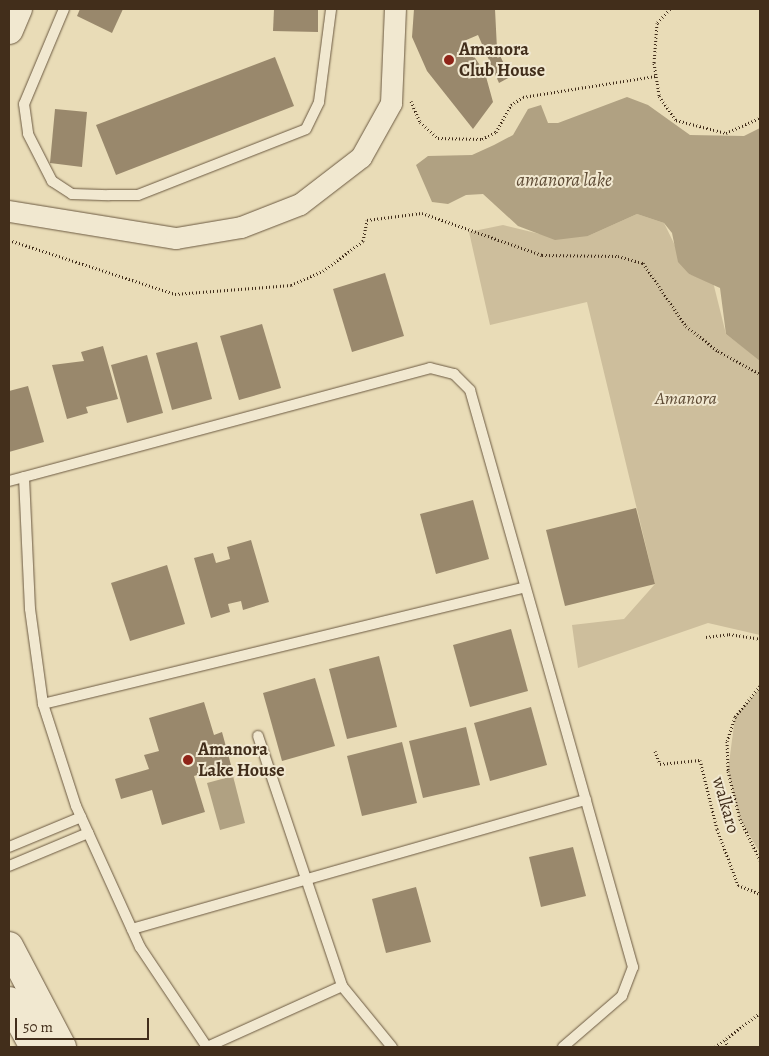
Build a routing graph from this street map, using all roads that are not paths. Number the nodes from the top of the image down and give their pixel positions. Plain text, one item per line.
1 (18, 9) edge
2 (64, 9) edge
3 (331, 9) edge
4 (395, 9) edge
5 (9, 30) edge
6 (9, 211) edge
7 (24, 477) junction
8 (9, 481) edge
9 (526, 587) junction
10 (43, 704) junction
11 (258, 736) dead end
12 (586, 800) junction
13 (81, 817) junction
14 (88, 833) junction
15 (9, 847) edge
16 (9, 866) edge
17 (304, 880) junction
18 (132, 928) junction
19 (9, 946) edge
20 (342, 986) junction
21 (9, 1001) edge
22 (34, 1047) edge
23 (62, 1047) edge
24 (207, 1047) edge
25 (392, 1047) edge
26 (563, 1047) edge

1 - 5 main road
2 - 3 lane
4 - 6 street
7 - 8 lane
7 - 9 lane
7 - 10 lane
9 - 10 lane
9 - 12 lane
10 - 13 lane
11 - 17 lane
12 - 17 lane
12 - 26 lane
13 - 14 lane
13 - 15 lane
14 - 16 lane
14 - 18 lane
17 - 18 lane
17 - 20 lane
18 - 24 lane
19 - 23 main road
20 - 24 lane
20 - 25 lane
21 - 22 main road

